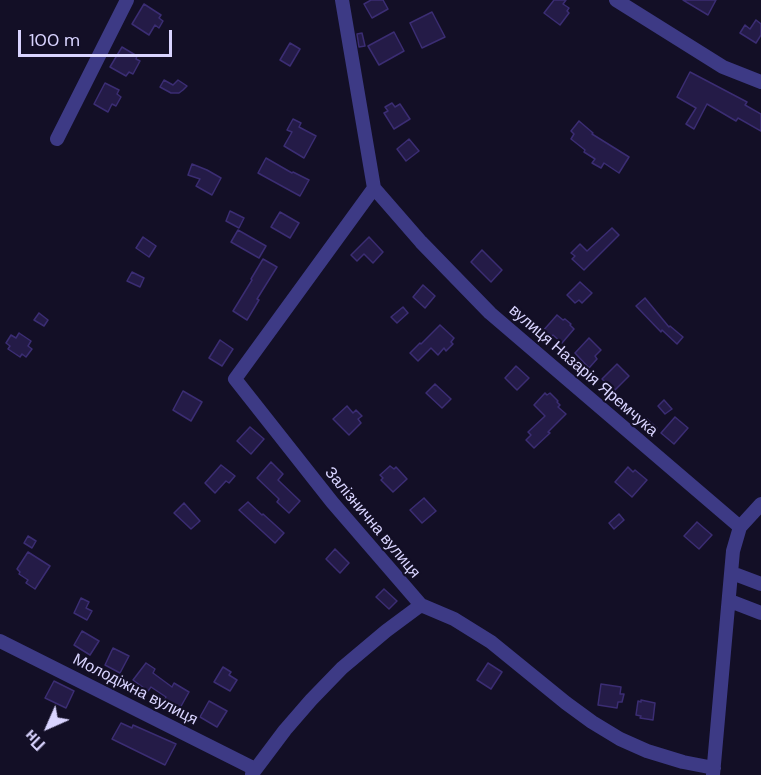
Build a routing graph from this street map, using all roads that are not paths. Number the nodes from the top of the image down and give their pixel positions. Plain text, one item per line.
1 (127, 0) edge
2 (342, 0) edge
3 (616, 0) edge
4 (761, 82) edge
5 (57, 139) dead end
6 (374, 188) junction
7 (761, 504) edge
8 (740, 527) junction
9 (732, 573) junction
10 (761, 584) edge
11 (730, 601) junction
12 (421, 605) junction
13 (761, 613) edge
14 (0, 641) edge
15 (714, 771) edge
16 (253, 772) edge

1 - 5 street
2 - 6 street
3 - 4 street
6 - 8 street, вулиця Назарія Яремчука
6 - 12 street, Залізнична вулиця
7 - 8 street
8 - 9 street
9 - 10 street
9 - 11 street
11 - 13 street
11 - 15 street
12 - 15 street, Залізнична вулиця
12 - 16 street
14 - 16 street, Молодіжна вулиця

